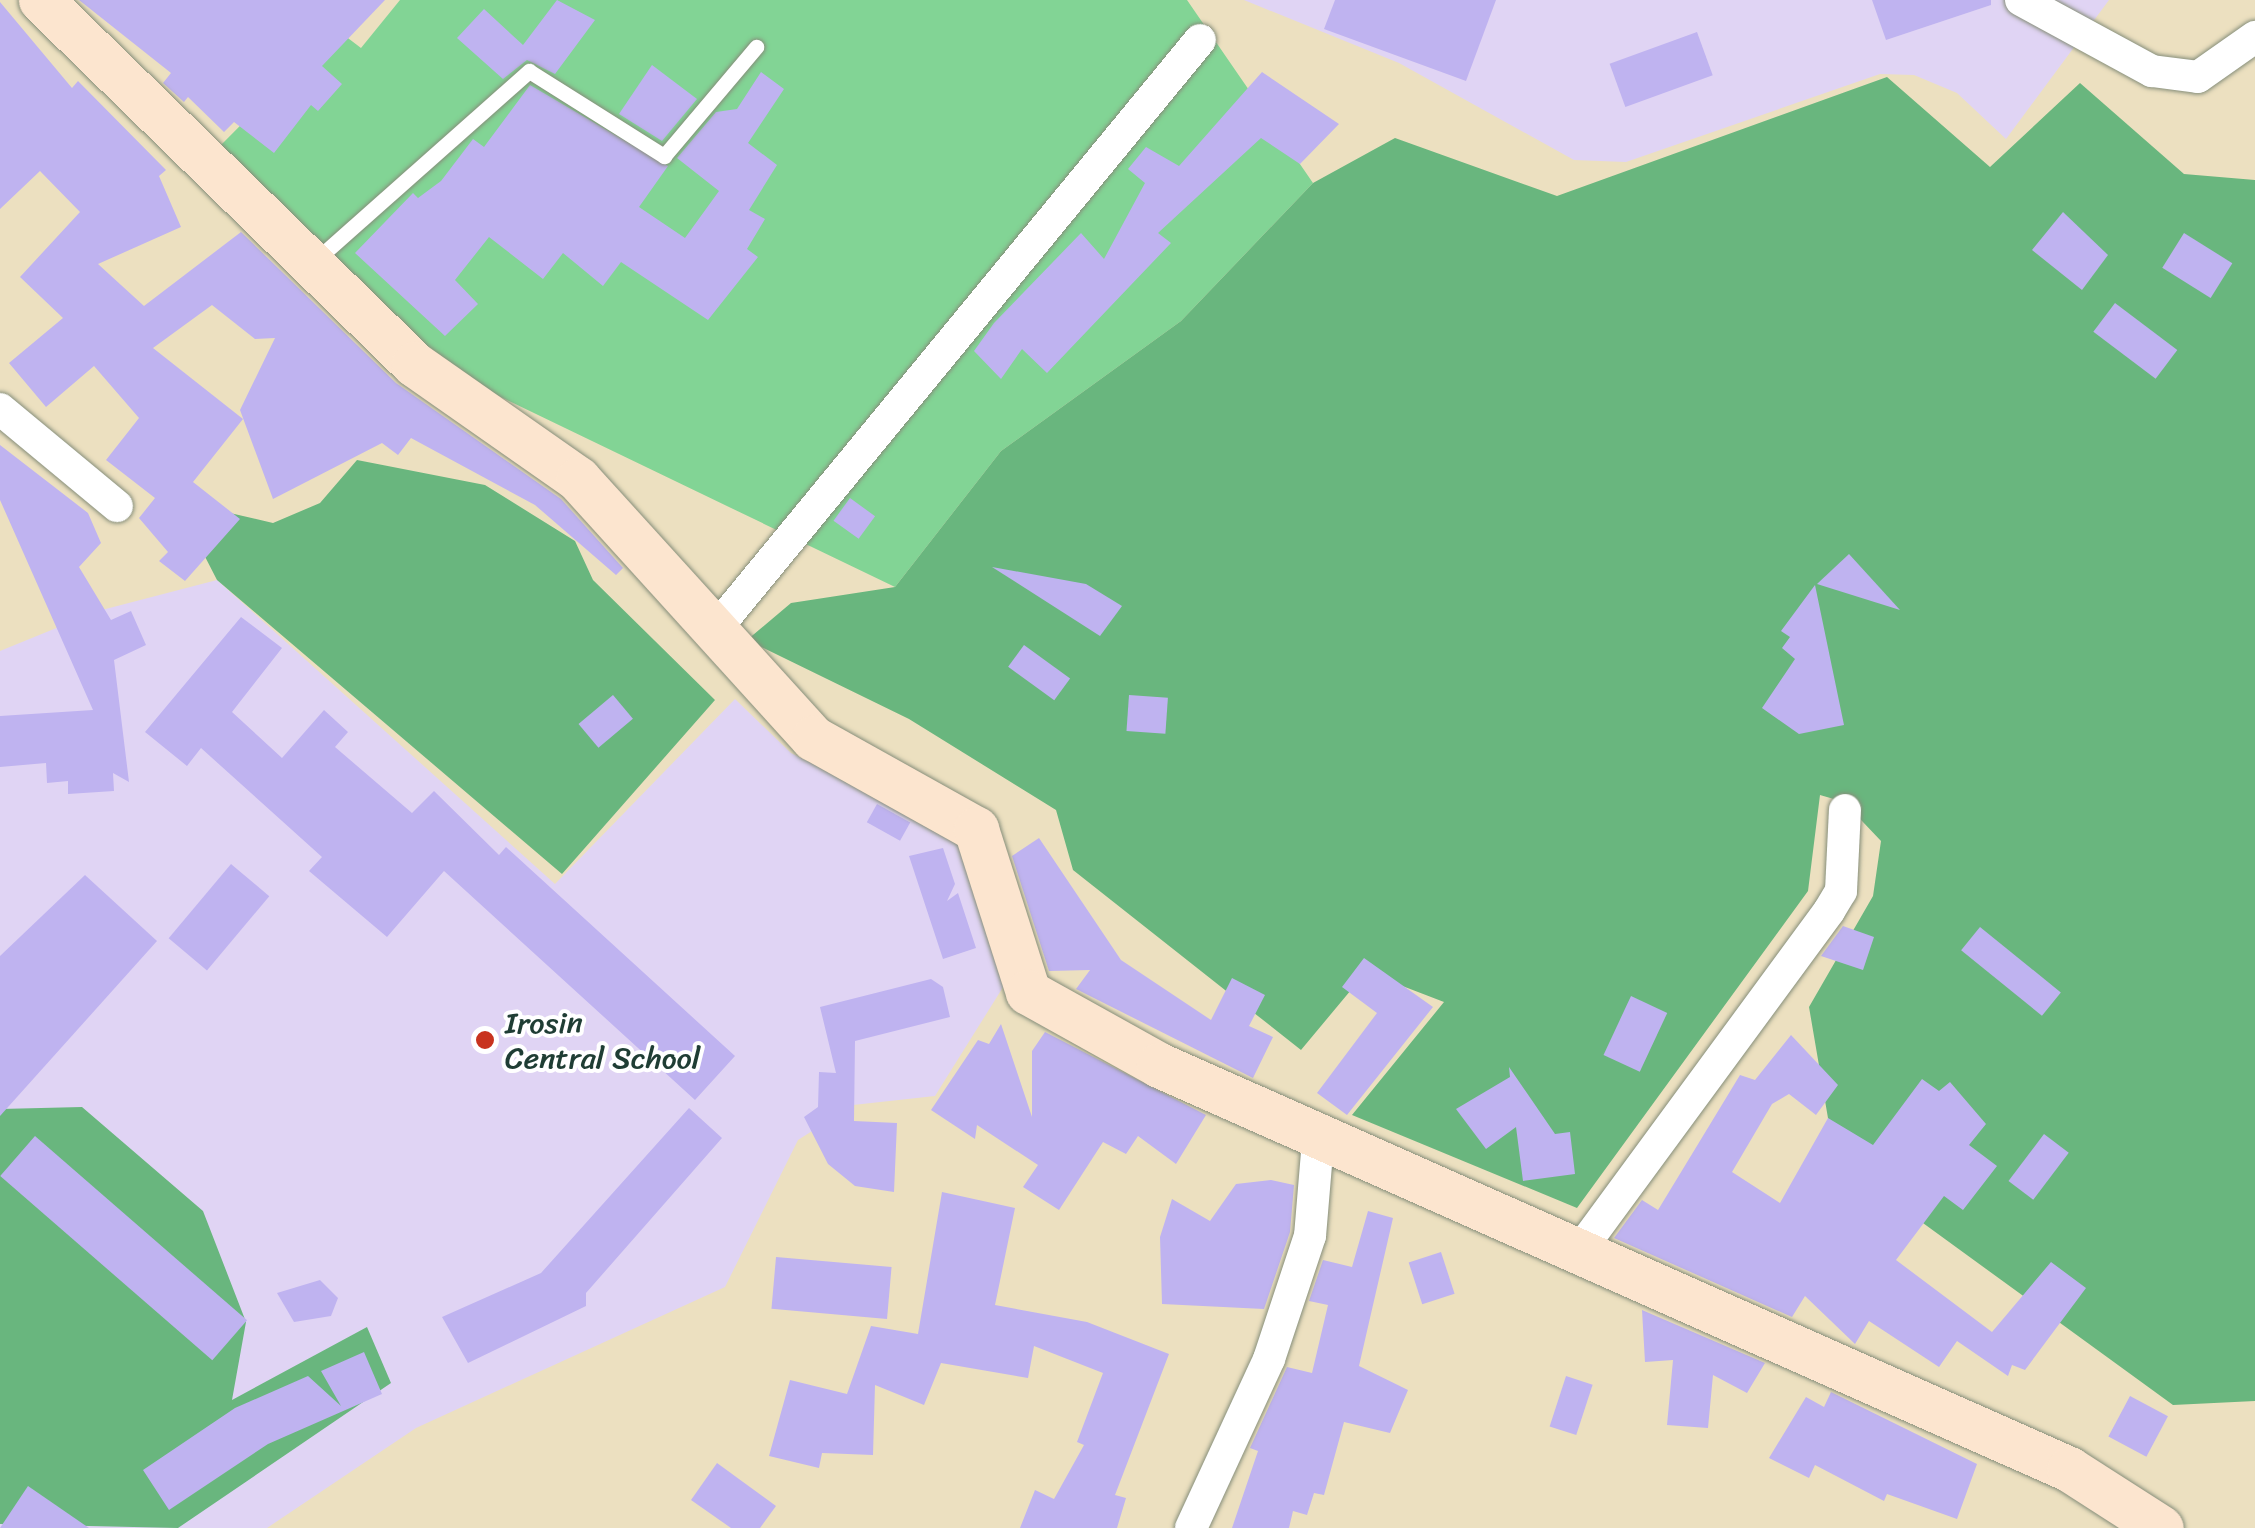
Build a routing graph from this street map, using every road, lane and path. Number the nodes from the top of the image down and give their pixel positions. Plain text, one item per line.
1 (41, 0) edge
2 (2020, 0) edge
3 (2057, 11) edge
4 (2255, 37) edge
5 (1200, 40) dead end
6 (756, 47) dead end
7 (310, 266) junction
8 (0, 409) edge
9 (117, 506) dead end
10 (714, 631) junction
11 (1845, 810) dead end
12 (1319, 1130) junction
13 (1580, 1250) junction
14 (1191, 1528) edge
15 (2162, 1528) edge

1 - 7 street
2 - 3 street
3 - 4 street
5 - 10 street
6 - 7 lane
7 - 10 street
8 - 9 street
10 - 12 street
11 - 13 street
12 - 13 street
12 - 14 street
13 - 15 street

